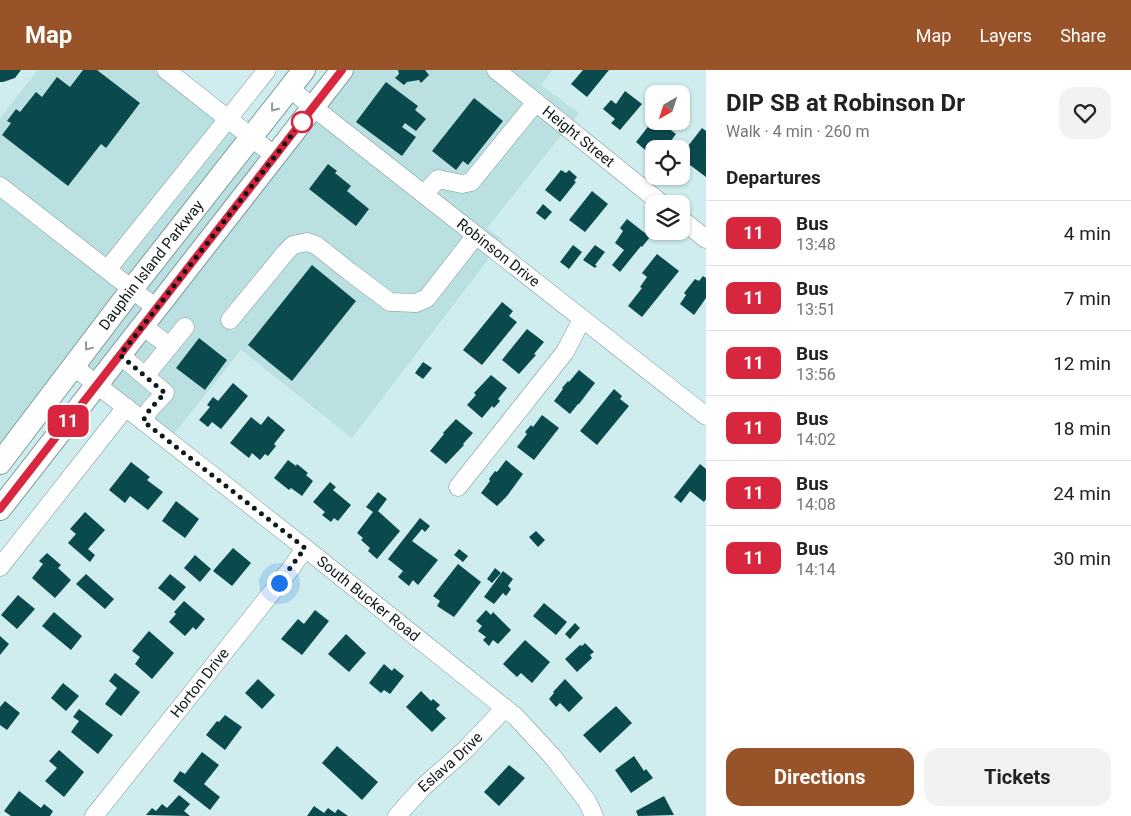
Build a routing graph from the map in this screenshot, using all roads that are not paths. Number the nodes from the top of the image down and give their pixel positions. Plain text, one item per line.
1 (166, 70) edge
2 (267, 70) edge
3 (304, 70) edge
4 (342, 70) edge
5 (496, 70) edge
6 (290, 89) junction
7 (536, 102) junction
8 (314, 106) junction
9 (228, 119) junction
10 (251, 137) junction
11 (275, 156) junction
12 (0, 186) edge
13 (424, 194) junction
14 (651, 195) edge
15 (690, 227) edge
16 (476, 235) junction
17 (706, 240) edge
18 (107, 270) junction
19 (132, 289) junction
20 (156, 308) junction
21 (582, 319) junction
22 (230, 320) dead end
23 (143, 326) junction
24 (185, 327) dead end
25 (169, 346) junction
26 (120, 355) junction
27 (73, 366) junction
28 (145, 376) junction
29 (97, 384) junction
30 (126, 407) junction
31 (706, 416) edge
32 (143, 421) junction
33 (0, 463) edge
34 (458, 487) dead end
35 (0, 509) edge
36 (305, 548) junction
37 (0, 567) edge
38 (505, 708) junction
39 (94, 816) edge
40 (397, 816) edge
41 (594, 816) edge

1 - 9 street
2 - 9 street
3 - 6 main road, Dauphin Island Parkway
4 - 8 main road, Dauphin Island Parkway
5 - 7 street, Height Street
6 - 8 street, Robinson Drive
6 -> 10 main road, Dauphin Island Parkway
7 - 13 street
7 - 14 street, Height Street
8 - 11 main road, Dauphin Island Parkway
8 - 13 street, Robinson Drive
9 - 10 street
9 - 18 street
10 - 11 street
10 - 19 main road, Dauphin Island Parkway
11 - 20 main road, Dauphin Island Parkway
12 - 18 street
13 - 16 street, Robinson Drive
15 - 17 street
16 - 21 street, Robinson Drive
16 - 22 street
18 - 19 street
19 - 20 street
19 -> 27 main road, Dauphin Island Parkway
20 - 23 main road, Dauphin Island Parkway
21 - 31 street, Robinson Drive
21 - 34 street
23 - 25 street
23 - 26 main road, Dauphin Island Parkway
24 - 25 street
25 - 28 street
26 - 28 street
26 - 29 main road, Dauphin Island Parkway
27 - 29 street, South Bucker Road
27 - 33 main road, Dauphin Island Parkway
28 - 32 street
29 - 30 street, South Bucker Road
29 - 35 main road, Dauphin Island Parkway
30 - 32 street, South Bucker Road
30 - 37 street
32 - 36 street, South Bucker Road
36 - 38 street, South Bucker Road
36 - 39 street, Horton Drive
38 - 40 street, Eslava Drive
38 - 41 street, South Bucker Road

